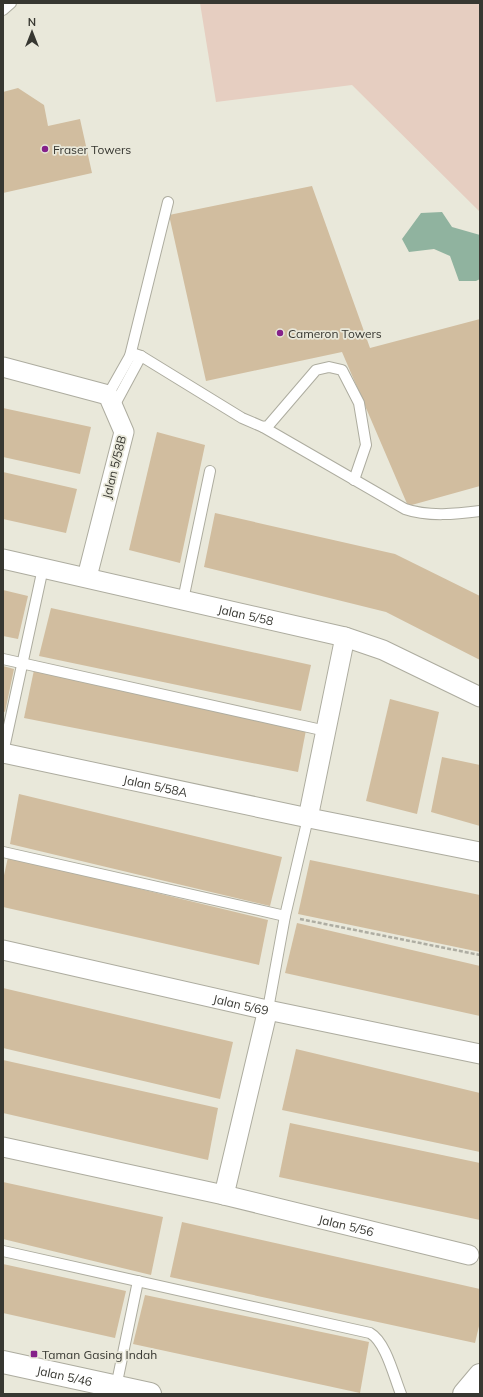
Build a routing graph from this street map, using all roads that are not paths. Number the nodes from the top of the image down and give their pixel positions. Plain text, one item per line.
1 (11, 3) edge
2 (3, 10) edge
3 (168, 202) dead end
4 (130, 356) junction
5 (141, 356) junction
6 (3, 367) edge
7 (111, 401) junction
8 (263, 427) junction
9 (210, 471) dead end
10 (354, 480) junction
11 (480, 511) edge
12 (3, 559) edge
13 (43, 568) junction
14 (87, 577) junction
15 (183, 600) junction
16 (345, 637) junction
17 (3, 659) edge
18 (24, 664) junction
19 (480, 697) edge
20 (326, 731) junction
21 (3, 753) edge
22 (308, 818) junction
23 (3, 852) edge
24 (480, 852) edge
25 (285, 916) junction
26 (3, 950) edge
27 (268, 1009) junction
28 (480, 1054) edge
29 (3, 1148) edge
30 (224, 1195) junction
31 (3, 1251) edge
32 (469, 1255) dead end
33 (138, 1281) junction
34 (3, 1362) edge
35 (480, 1375) edge
36 (87, 1387) edge
37 (116, 1387) junction
38 (150, 1394) edge
39 (401, 1394) edge
40 (464, 1394) edge

1 - 2 lane
3 - 4 lane
4 - 5 lane
4 - 7 lane
5 - 7 lane
5 - 8 lane
6 - 7 street
7 - 14 street, Jalan 5/58B
8 - 10 lane
8 - 10 lane
9 - 15 lane
10 - 11 lane
12 - 13 street, Jalan 5/58
13 - 14 street, Jalan 5/58
13 - 18 lane
14 - 15 street, Jalan 5/58
15 - 16 street, Jalan 5/58
16 - 19 street, Jalan 5/58
16 - 20 street
17 - 18 lane
18 - 20 lane
18 - 21 lane
20 - 22 street
21 - 22 street, Jalan 5/58A
22 - 24 street, Jalan 5/58A
22 - 25 lane
23 - 25 lane
25 - 27 lane
26 - 27 street, Jalan 5/69
27 - 28 street, Jalan 5/69
27 - 30 street
29 - 30 street, Jalan 5/56
30 - 32 street, Jalan 5/56
31 - 33 lane
33 - 37 lane
33 - 39 lane
34 - 36 street, Jalan 5/46
35 - 40 street
36 - 37 street, Jalan 5/46
37 - 38 street, Jalan 5/46

